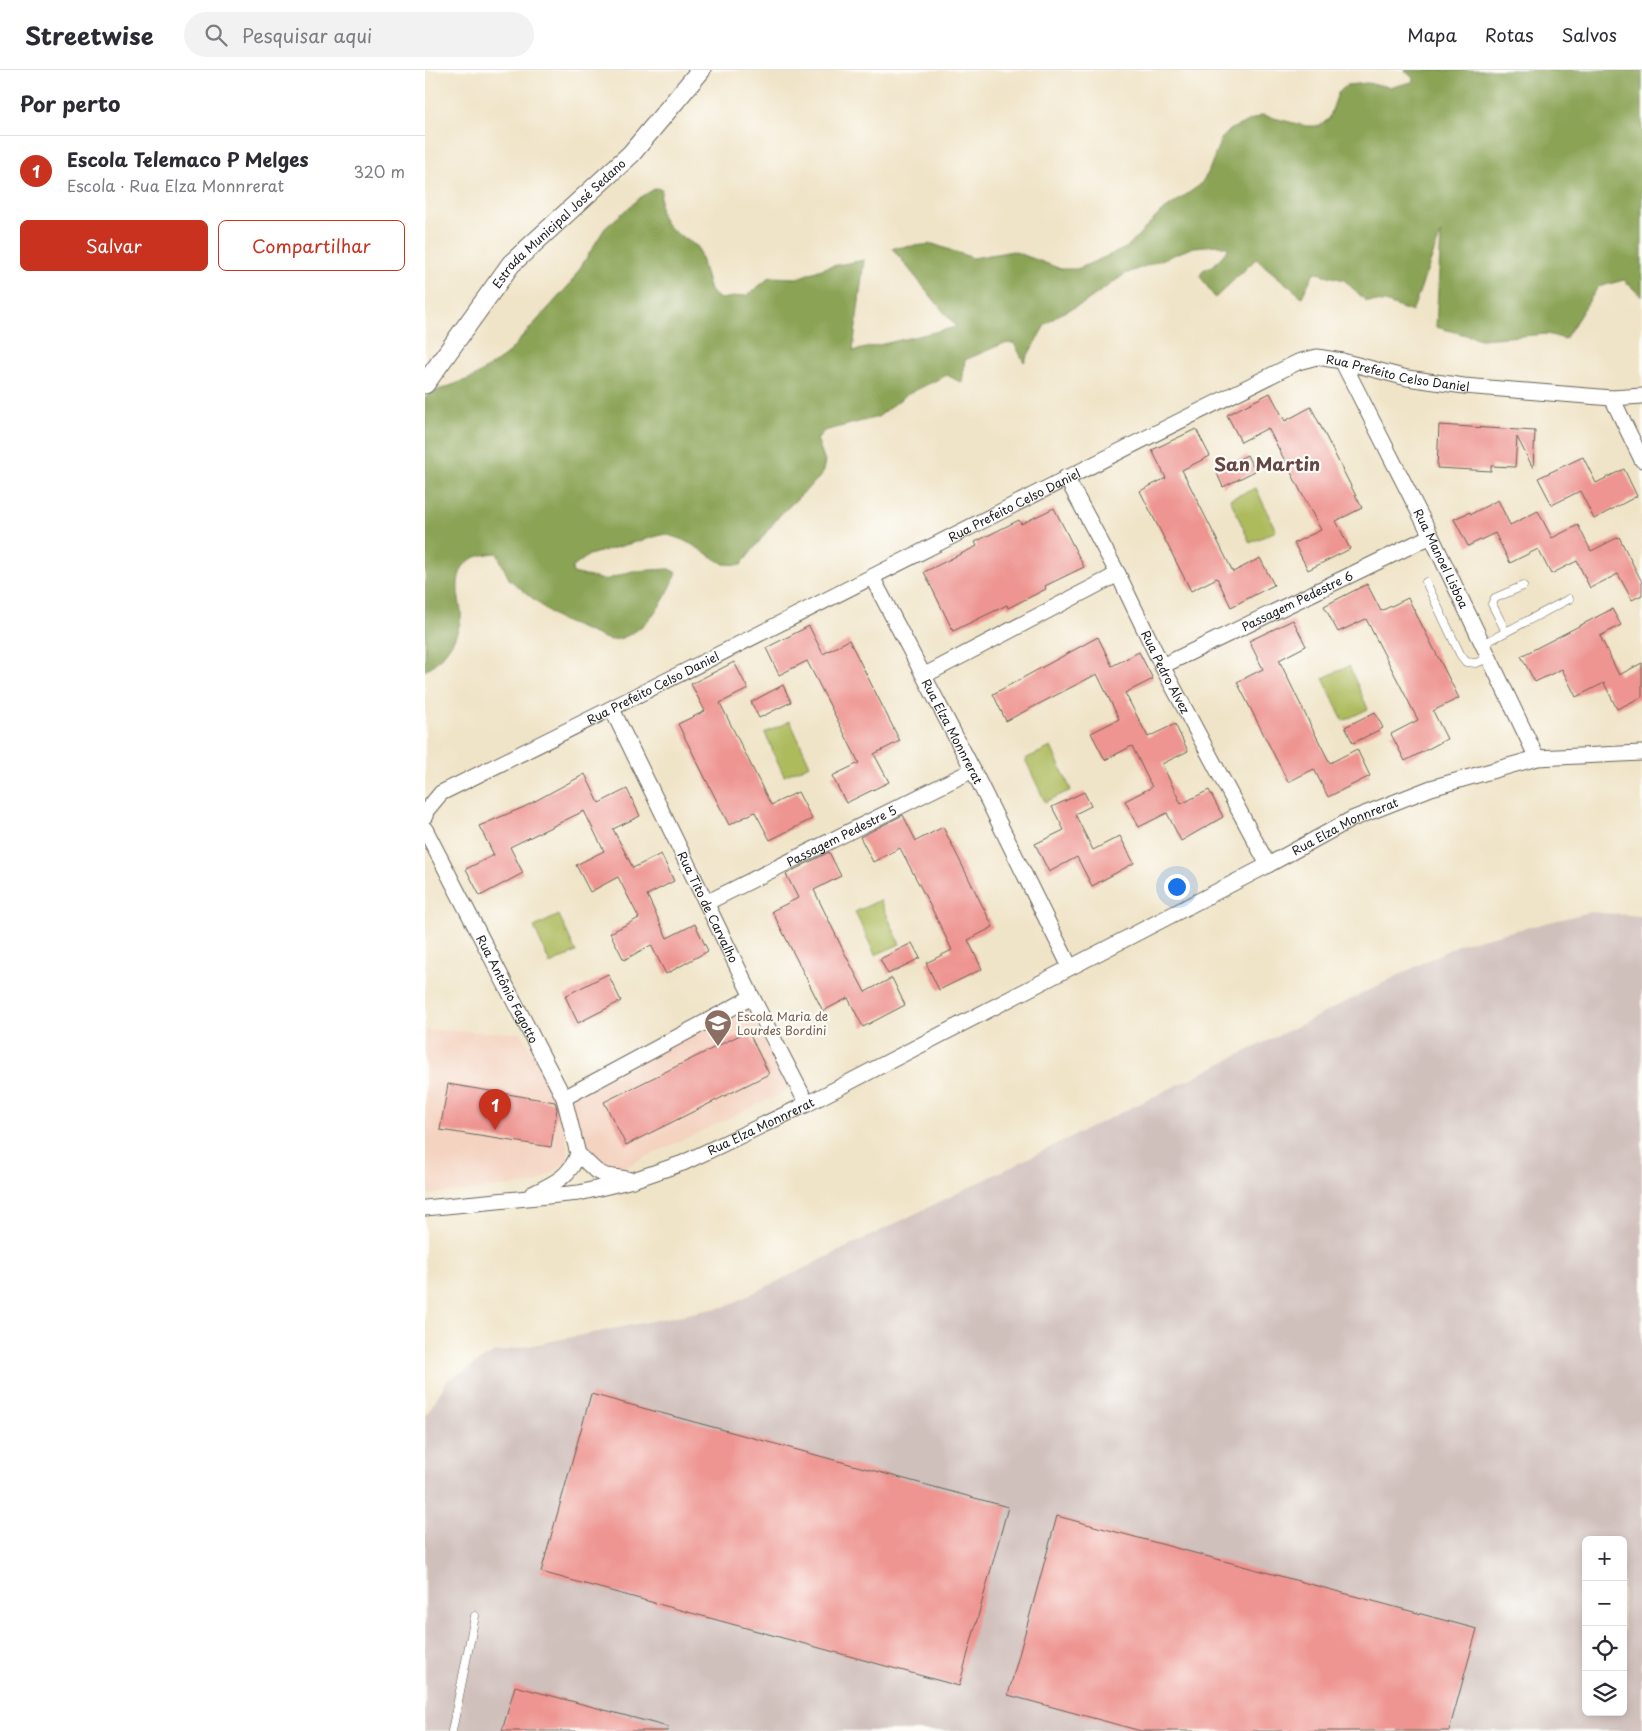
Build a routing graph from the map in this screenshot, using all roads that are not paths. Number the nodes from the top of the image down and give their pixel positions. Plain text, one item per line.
1 (701, 70) edge
2 (1342, 361) junction
3 (425, 384) edge
4 (1642, 396) edge
5 (1612, 398) junction
6 (1642, 460) edge
7 (1067, 477) junction
8 (1431, 536) junction
9 (1118, 574) junction
10 (872, 577) junction
11 (1426, 582) dead end
12 (1523, 586) dead end
13 (1569, 599) dead end
14 (1506, 632) junction
15 (1483, 644) junction
16 (1489, 658) junction
17 (1162, 666) junction
18 (925, 675) junction
19 (613, 709) junction
20 (1642, 753) edge
21 (1537, 758) junction
22 (973, 770) junction
23 (425, 811) edge
24 (425, 816) edge
25 (425, 829) edge
26 (1268, 865) junction
27 (708, 902) junction
28 (1070, 966) junction
29 (752, 997) junction
30 (564, 1098) junction
31 (807, 1104) junction
32 (578, 1154) junction
33 (633, 1180) junction
34 (527, 1197) junction
35 (425, 1208) edge
36 (475, 1616) dead end
37 (452, 1731) edge

1 - 3 street, Estrada Municipal José Sedano
2 - 5 street, Rua Prefeito Celso Daniel
2 - 7 street, Rua Prefeito Celso Daniel
2 - 8 street, Rua Manoel Lisboa
4 - 5 street, Rua Prefeito Celso Daniel
5 - 6 street
7 - 9 street, Rua Pedro Alvez
7 - 10 street, Rua Prefeito Celso Daniel
8 - 15 street, Rua Manoel Lisboa
8 - 17 street, Passagem Pedestre 6
9 - 17 street, Rua Pedro Alvez
9 - 18 street
10 - 18 street, Rua Elza Monnrerat
10 - 19 street, Rua Prefeito Celso Daniel
11 - 16 lane
12 - 14 lane
13 - 14 lane
14 - 15 lane
15 - 16 street, Rua Manoel Lisboa
16 - 21 street, Rua Manoel Lisboa
17 - 26 street, Rua Pedro Alvez
18 - 22 street, Rua Elza Monnrerat
19 - 23 street, Rua Prefeito Celso Daniel
19 - 27 street, Rua Tito de Carvalho
20 - 21 street, Rua Elza Monnrerat
21 - 26 street, Rua Elza Monnrerat
22 - 27 street, Passagem Pedestre 5
22 - 28 street, Rua Elza Monnrerat
23 - 24 street
25 - 30 street, Rua Antônio Fagotto
26 - 28 street, Rua Elza Monnrerat
27 - 29 street, Rua Tito de Carvalho
28 - 31 street, Rua Elza Monnrerat
29 - 30 street
29 - 31 street, Rua Tito de Carvalho
30 - 32 street, Rua Antônio Fagotto
31 - 33 street, Rua Elza Monnrerat
32 - 33 street
32 - 34 street
33 - 34 street, Rua Elza Monnrerat
34 - 35 street, Rua Elza Monnrerat
36 - 37 lane

